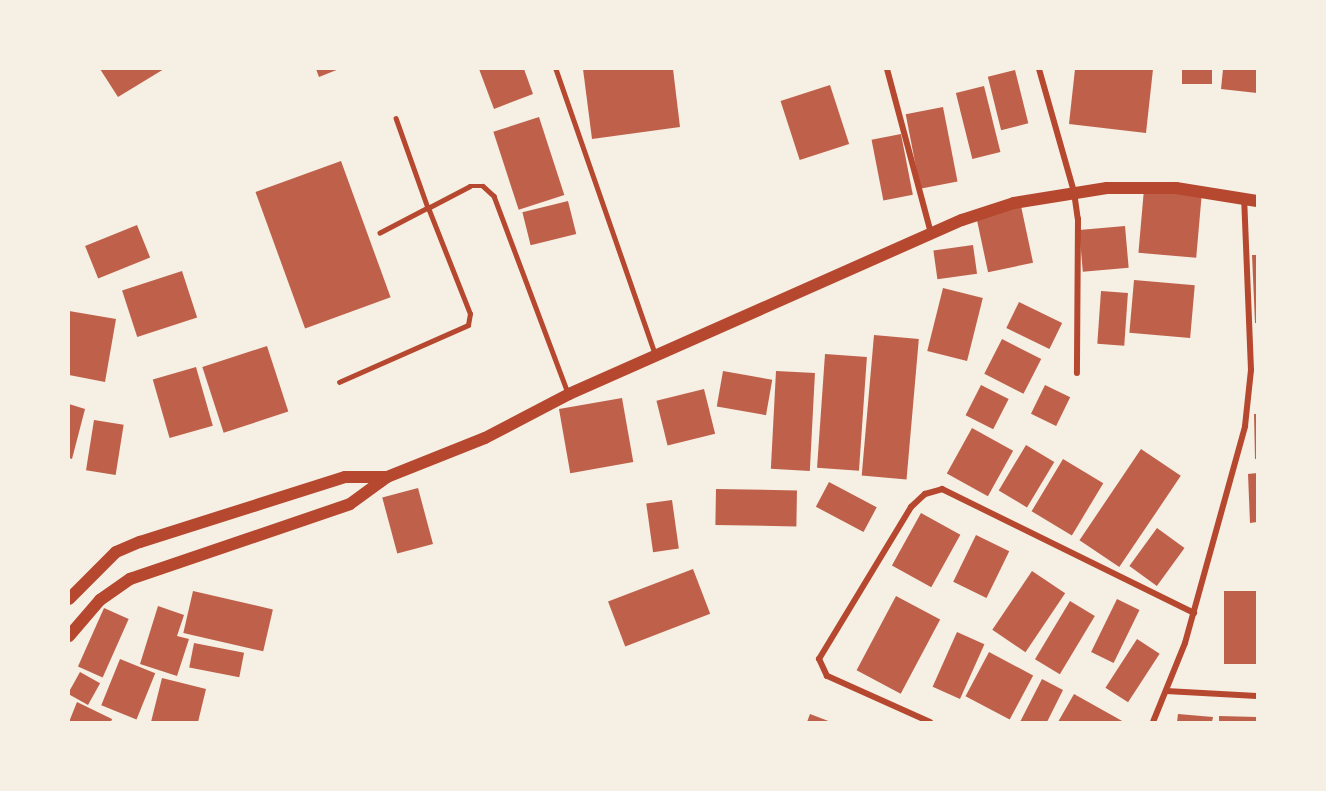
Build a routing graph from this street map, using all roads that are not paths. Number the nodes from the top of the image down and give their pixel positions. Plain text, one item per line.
1 (556, 69) edge
2 (887, 69) edge
3 (1039, 69) edge
4 (396, 118) dead end
5 (1074, 192) junction
6 (1251, 200) edge
7 (428, 208) junction
8 (381, 233) dead end
9 (931, 233) junction
10 (656, 356) junction
11 (1254, 371) edge
12 (1077, 373) dead end
13 (339, 382) dead end
14 (569, 394) junction
15 (387, 477) junction
16 (69, 599) edge
17 (1194, 613) junction
18 (69, 636) edge
19 (1166, 691) junction
20 (1257, 696) edge
21 (930, 722) edge
22 (1153, 722) edge

1 - 10 lane
2 - 9 street
3 - 5 street
4 - 7 lane
5 - 6 main road
5 - 9 main road
5 - 12 street
6 - 11 street
7 - 8 lane
7 - 13 lane
7 - 14 lane
9 - 10 main road
10 - 14 main road
11 - 17 street
14 - 15 main road
15 - 16 main road
15 - 18 main road
17 - 19 street
17 - 21 street
19 - 20 street
19 - 22 street

